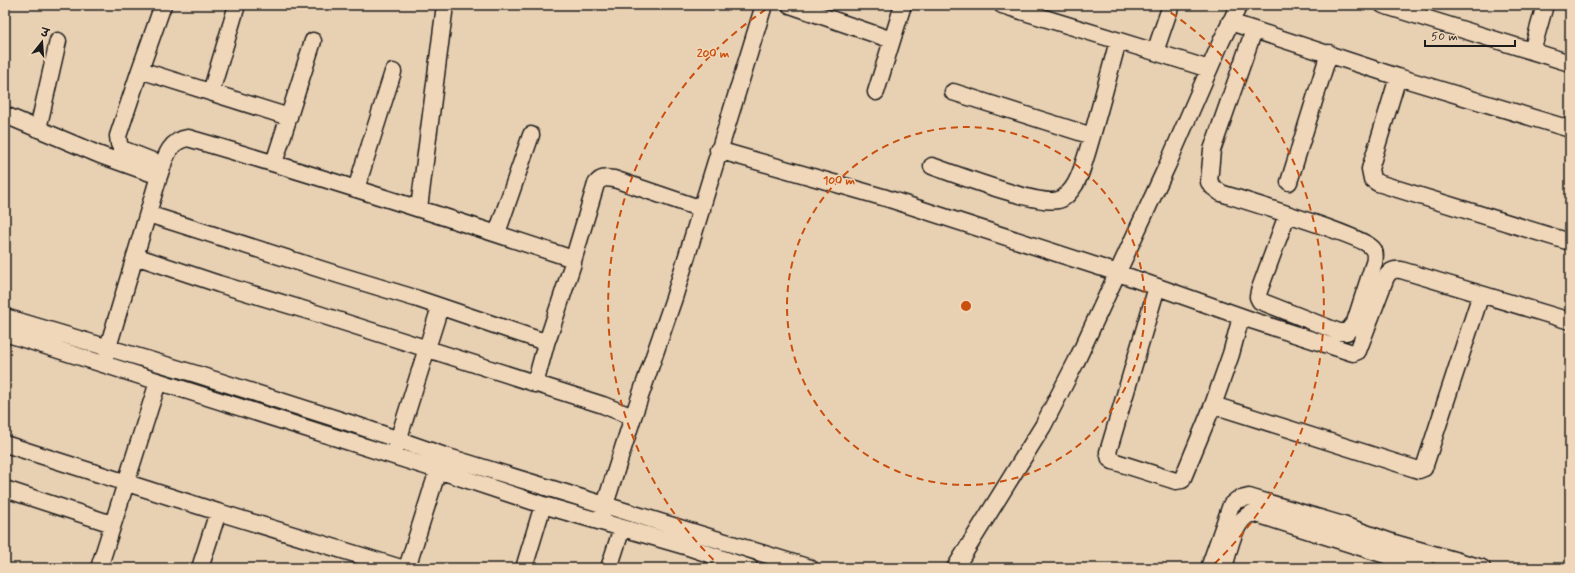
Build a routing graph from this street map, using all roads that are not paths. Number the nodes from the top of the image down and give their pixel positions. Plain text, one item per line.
1 (163, 5) edge
2 (237, 5) edge
3 (445, 5) edge
4 (764, 5) edge
5 (790, 5) edge
6 (903, 5) edge
7 (1002, 5) edge
8 (1170, 5) edge
9 (1238, 5) edge
10 (1383, 5) edge
11 (1545, 5) edge
12 (1230, 22) junction
13 (1254, 30) junction
14 (892, 40) junction
15 (58, 41) dead end
16 (314, 41) dead end
17 (1118, 41) junction
18 (1532, 51) junction
19 (1155, 52) junction
20 (1329, 53) junction
21 (1570, 63) edge
22 (1209, 69) junction
23 (140, 70) junction
24 (393, 72) dead end
25 (1398, 77) junction
26 (211, 92) junction
27 (876, 92) dead end
28 (952, 92) dead end
29 (5, 116) edge
30 (289, 117) junction
31 (38, 129) junction
32 (1570, 129) edge
33 (531, 135) dead end
34 (1092, 136) junction
35 (718, 150) junction
36 (274, 163) junction
37 (932, 166) dead end
38 (161, 170) junction
39 (1289, 182) dead end
40 (356, 189) junction
41 (418, 208) junction
42 (702, 209) junction
43 (148, 214) junction
44 (1287, 215) junction
45 (497, 233) junction
46 (1570, 242) edge
47 (135, 256) junction
48 (574, 261) junction
49 (1118, 273) junction
50 (1157, 287) junction
51 (1481, 294) junction
52 (440, 307) junction
53 (5, 317) edge
54 (1241, 317) junction
55 (1570, 321) edge
56 (5, 333) edge
57 (547, 340) junction
58 (108, 348) junction
59 (427, 350) junction
60 (103, 364) junction
61 (158, 382) junction
62 (535, 384) junction
63 (1213, 405) junction
64 (633, 417) junction
65 (398, 440) junction
66 (5, 444) edge
67 (393, 456) junction
68 (438, 470) junction
69 (127, 483) junction
70 (5, 489) edge
71 (1237, 500) junction
72 (543, 505) junction
73 (606, 505) junction
74 (218, 512) junction
75 (1245, 517) junction
76 (600, 522) junction
77 (112, 524) junction
78 (622, 528) junction
79 (1475, 567) edge
80 (99, 568) edge
81 (200, 568) edge
82 (401, 568) edge
83 (407, 568) edge
84 (524, 568) edge
85 (609, 568) edge
86 (750, 568) edge
87 (810, 568) edge
88 (955, 568) edge
89 (1209, 568) edge
90 (1224, 568) edge
91 (1426, 568) edge

1 - 23 street
2 - 26 street
3 - 41 street
4 - 35 street
5 - 14 street
6 - 14 street
7 - 17 street
8 - 19 street
9 - 12 street
10 - 18 street
11 - 18 street
12 - 13 street
12 - 22 street
13 - 20 street
13 - 44 street
14 - 27 street
15 - 31 street
16 - 30 street
17 - 19 street
17 - 34 street
18 - 21 street
19 - 22 street
20 - 25 street
20 - 39 street
22 - 49 street
23 - 26 street
23 - 38 street
24 - 40 street
25 - 32 street
25 - 46 street
26 - 30 street
28 - 34 street
29 - 31 street
30 - 36 street
31 - 38 street
33 - 45 street
34 - 37 street
35 - 42 street
35 - 49 street
36 - 38 street
36 - 40 street
38 - 43 street
40 - 41 street
41 - 45 street
42 - 48 street
42 - 64 street
43 - 47 street
43 - 52 street
44 - 44 street
45 - 48 street
47 - 58 street
47 - 59 street
48 - 57 street
49 - 50 street
49 - 88 street
50 - 54 street
50 - 63 street
51 - 54 street
51 - 55 street
51 - 63 street
52 - 57 street
52 - 59 street
53 - 58 street
54 - 63 street
56 - 60 street
57 - 62 street
58 - 60 street
58 - 65 street
59 - 62 street
59 - 65 street
60 - 61 street
61 - 67 street
61 - 69 street
62 - 64 street
64 - 73 street
65 - 67 street
65 - 73 street
66 - 69 street
67 - 68 street
68 - 72 street
68 - 83 street
69 - 74 street
69 - 77 street
70 - 77 street
71 - 75 street
71 - 79 street
71 - 89 street
72 - 76 street
72 - 84 street
73 - 76 street
73 - 87 street
74 - 81 street
74 - 82 street
75 - 90 street
75 - 91 street
76 - 78 street
77 - 80 street
78 - 85 street
78 - 86 street

